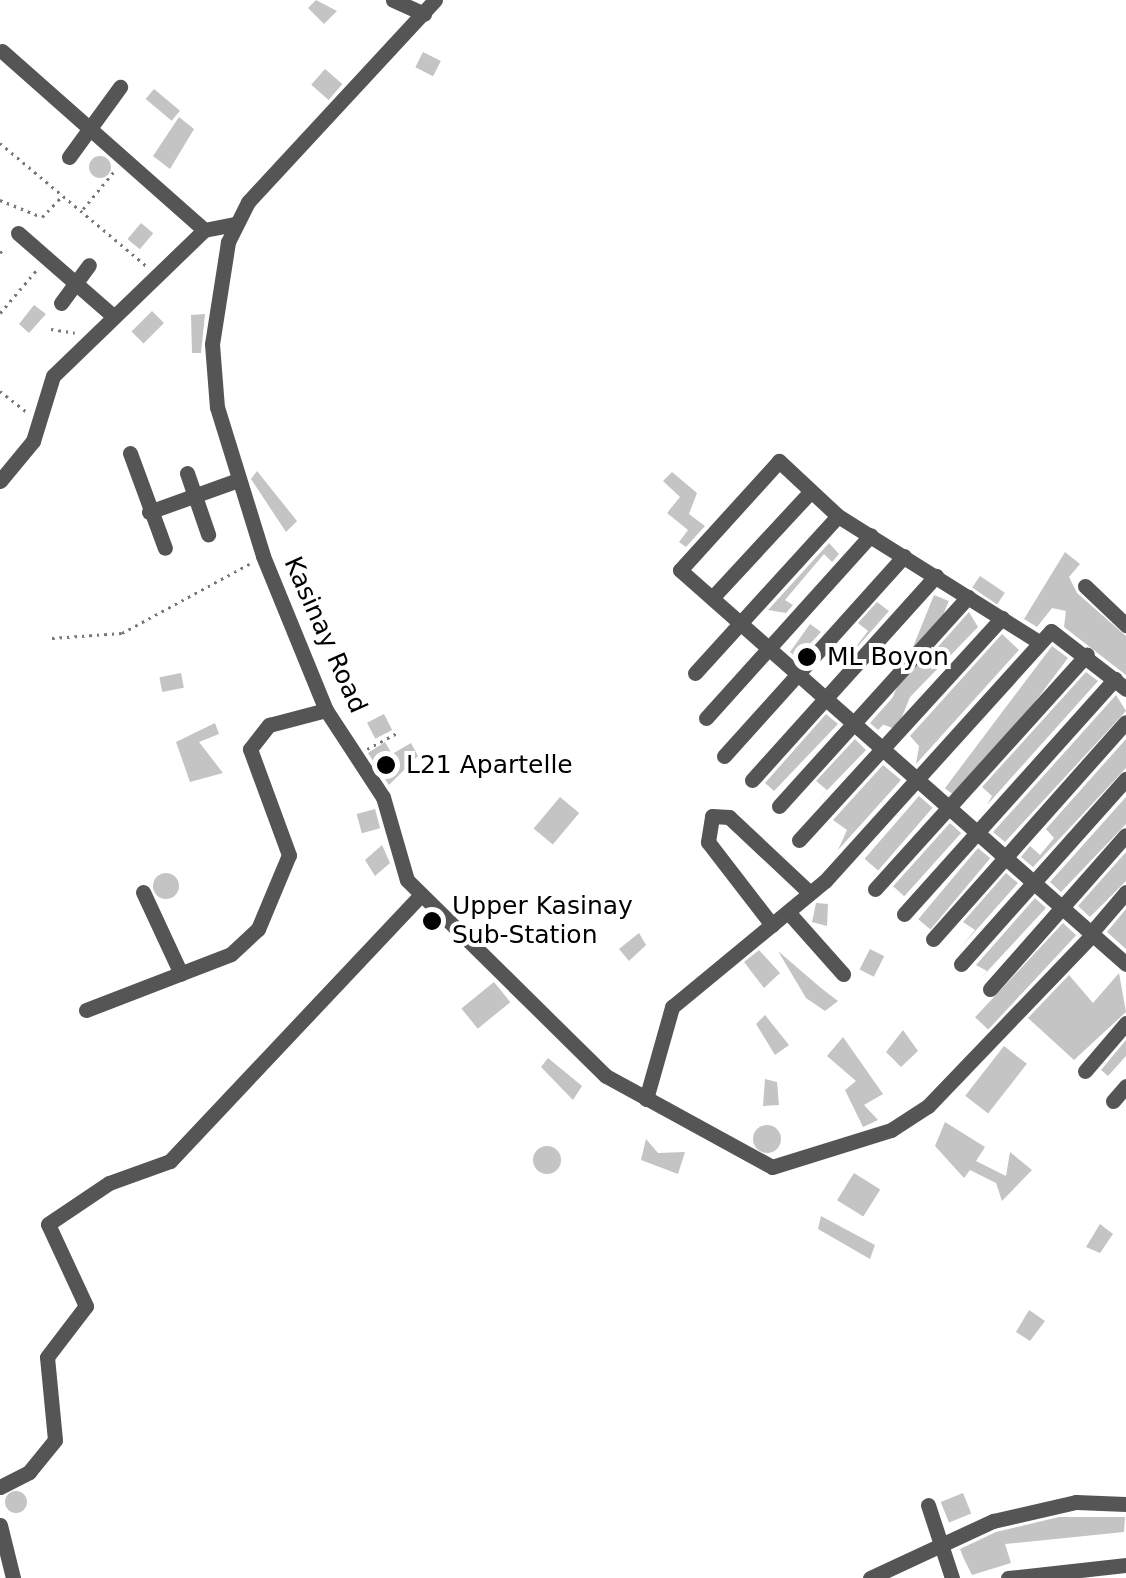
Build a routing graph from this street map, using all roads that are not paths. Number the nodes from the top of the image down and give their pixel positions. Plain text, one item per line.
1 (393, 0) edge
2 (435, 0) edge
3 (424, 14) junction
4 (2, 51) edge
5 (120, 87) dead end
6 (90, 130) junction
7 (70, 156) dead end
8 (235, 224) junction
9 (204, 230) junction
10 (18, 233) dead end
11 (89, 264) dead end
12 (74, 283) junction
13 (61, 303) dead end
14 (113, 316) junction
15 (130, 453) dead end
16 (0, 456) edge
17 (187, 474) dead end
18 (6, 476) edge
19 (238, 480) junction
20 (810, 492) junction
21 (193, 496) junction
22 (149, 512) junction
23 (838, 516) junction
24 (208, 534) dead end
25 (871, 535) junction
26 (165, 548) dead end
27 (904, 556) junction
28 (936, 576) junction
29 (1085, 586) dead end
30 (968, 596) junction
31 (712, 598) junction
32 (1002, 618) junction
33 (740, 623) junction
34 (1126, 624) edge
35 (1039, 642) junction
36 (769, 648) junction
37 (1087, 654) junction
38 (695, 673) dead end
39 (798, 674) junction
40 (1120, 684) edge
41 (826, 698) junction
42 (326, 710) junction
43 (706, 718) dead end
44 (1126, 722) edge
45 (854, 723) junction
46 (882, 748) junction
47 (724, 756) dead end
48 (1126, 778) edge
49 (917, 779) junction
50 (752, 780) dead end
51 (779, 806) dead end
52 (949, 807) junction
53 (977, 832) junction
54 (1126, 835) edge
55 (799, 840) dead end
56 (1006, 857) junction
57 (1034, 882) junction
58 (875, 889) dead end
59 (142, 892) dead end
60 (1126, 892) edge
61 (810, 893) junction
62 (419, 897) junction
63 (1062, 907) junction
64 (788, 912) junction
65 (904, 914) dead end
66 (772, 925) junction
67 (1092, 934) junction
68 (933, 939) dead end
69 (962, 964) dead end
70 (1126, 964) edge
71 (182, 974) junction
72 (843, 974) dead end
73 (990, 989) dead end
74 (86, 1010) dead end
75 (1126, 1022) edge
76 (1084, 1071) dead end
77 (1126, 1086) edge
78 (646, 1100) junction
79 (1113, 1101) dead end
80 (0, 1486) edge
81 (1126, 1504) edge
82 (928, 1505) dead end
83 (0, 1525) edge
84 (940, 1541) junction
85 (1126, 1566) edge
86 (13, 1578) edge
87 (870, 1578) edge
88 (952, 1578) edge
89 (1008, 1578) edge

1 - 3 street
2 - 3 street, Kasinay Road
3 - 8 street, Kasinay Road
4 - 6 street
5 - 6 street
6 - 7 street
6 - 9 street
8 - 9 street
8 - 19 street, Kasinay Road
9 - 14 street
10 - 12 street
11 - 12 street
12 - 13 street
12 - 14 street
14 - 18 street
15 - 22 street
16 - 18 street
17 - 21 street
19 - 21 street
19 - 42 street, Kasinay Road
20 - 23 street
20 - 31 street
20 - 31 street
21 - 22 street
21 - 24 street
22 - 26 street
23 - 25 street
23 - 33 street
25 - 27 street
25 - 36 street
27 - 28 street
27 - 39 street
28 - 30 street
28 - 41 street
29 - 34 street
30 - 32 street
30 - 45 street
31 - 33 street
32 - 35 street
32 - 46 street
33 - 36 street
33 - 38 street
35 - 37 street
35 - 49 street
36 - 39 street
36 - 43 street
37 - 40 street
37 - 52 street
39 - 41 street
39 - 47 street
40 - 53 street
41 - 45 street
41 - 50 street
42 - 62 street, Kasinay Road
42 - 71 street
44 - 56 street
45 - 46 street
45 - 51 street
46 - 49 street
46 - 55 street
48 - 57 street
49 - 52 street
49 - 61 street
52 - 53 street
52 - 58 street
53 - 56 street
53 - 65 street
54 - 63 street
56 - 57 street
56 - 68 street
57 - 63 street
57 - 69 street
59 - 71 street
60 - 67 street
61 - 64 street
61 - 66 street
62 - 78 street
62 - 80 street
63 - 67 street
63 - 73 street
64 - 66 street
64 - 72 street
66 - 78 street
67 - 70 street
67 - 78 street
71 - 74 street
75 - 76 street
77 - 79 street
81 - 84 street
82 - 84 street
83 - 86 street
84 - 87 street
84 - 88 street
85 - 89 street

